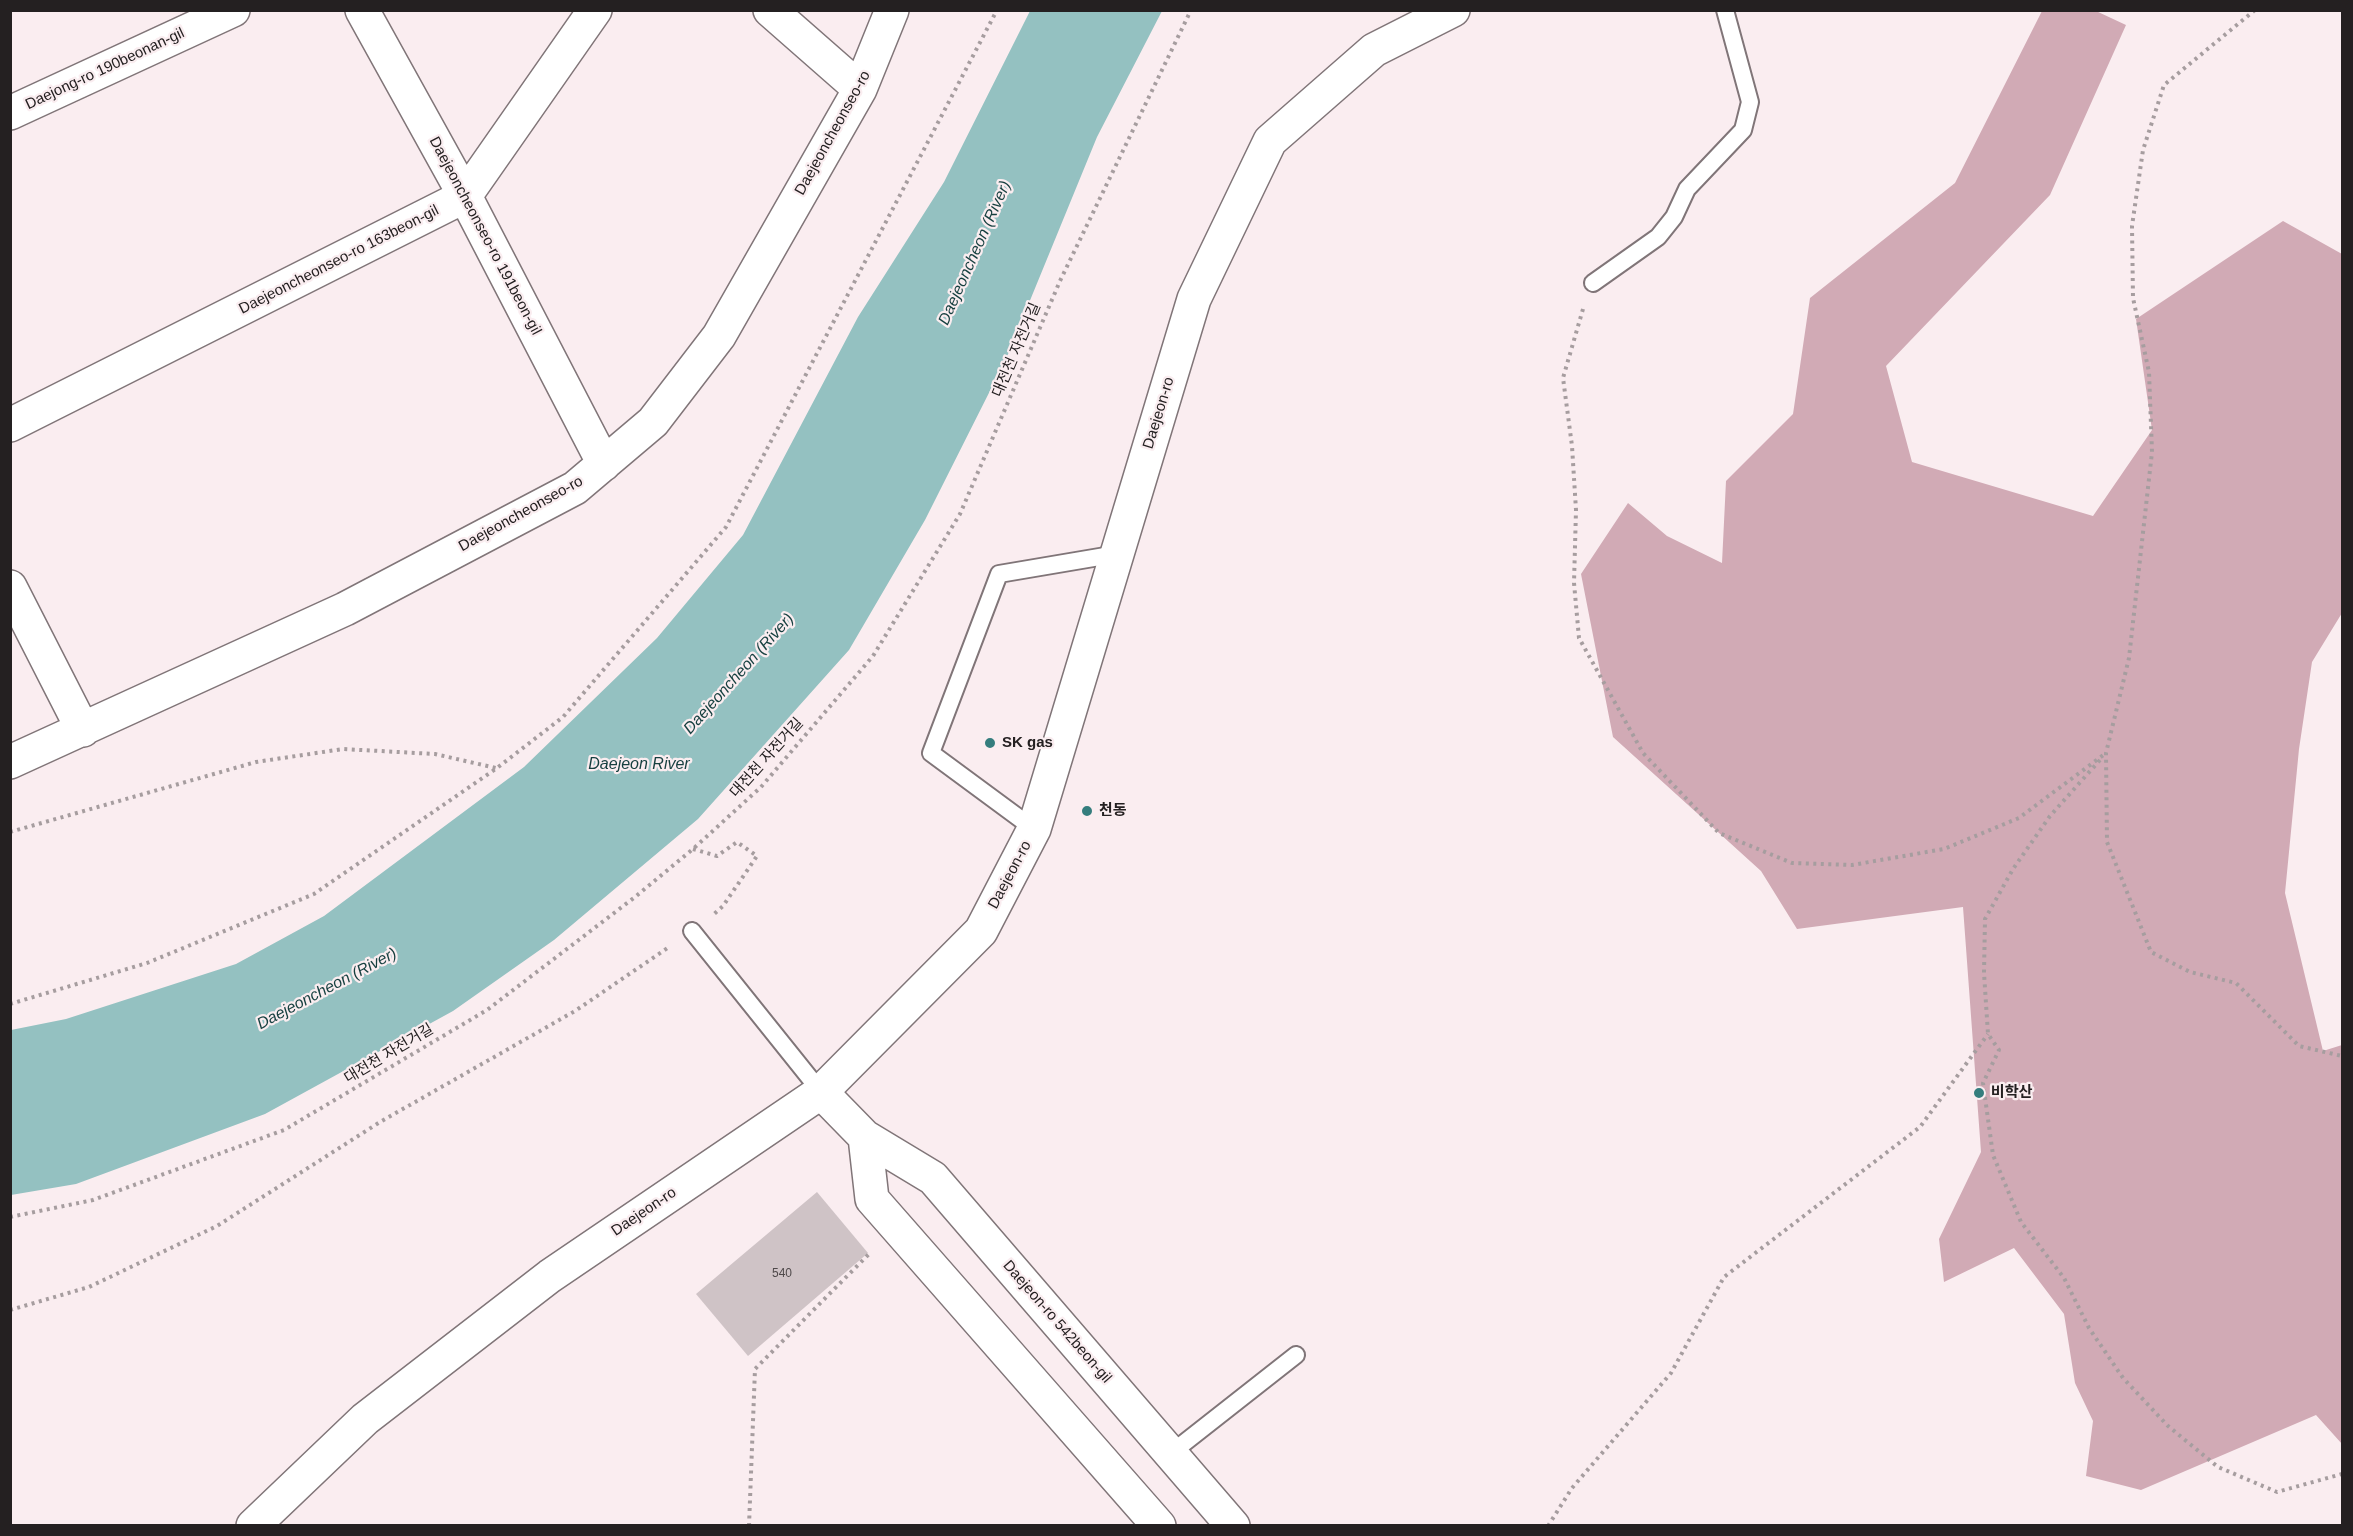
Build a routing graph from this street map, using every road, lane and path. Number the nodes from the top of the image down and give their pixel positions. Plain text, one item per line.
1 (233, 10) edge
2 (362, 10) edge
3 (595, 10) edge
4 (770, 10) edge
5 (892, 10) edge
6 (997, 10) edge
7 (1191, 10) edge
8 (1453, 10) edge
9 (1725, 10) edge
10 (2255, 10) edge
11 (860, 89) junction
12 (10, 113) edge
13 (465, 196) junction
14 (1593, 283) joint
15 (10, 425) edge
16 (604, 464) junction
17 (1117, 554) junction
18 (10, 587) edge
19 (83, 730) junction
20 (2106, 753) junction
21 (10, 762) edge
22 (497, 768) junction
23 (1034, 828) junction
24 (10, 832) edge
25 (693, 849) junction
26 (692, 931) junction
27 (10, 1004) edge
28 (1988, 1034) junction
29 (2343, 1056) edge
30 (820, 1092) junction
31 (865, 1137) junction
32 (872, 1199) junction
33 (10, 1217) edge
34 (10, 1310) edge
35 (1296, 1354) dead end
36 (1170, 1454) junction
37 (2343, 1474) edge
38 (253, 1526) edge
39 (749, 1526) edge
40 (1159, 1526) edge
41 (1233, 1526) edge
42 (1548, 1526) edge

1 - 12 main road, Daejong-ro 190beonan-gil
2 - 13 main road, Daejeoncheonseo-ro 191beon-gil
3 - 13 main road, Daejeoncheonseo-ro 163beon-gil
4 - 11 main road
5 - 11 main road, Daejeoncheonseo-ro
6 - 22 path
7 - 25 path, 대전천 자전거길
8 - 17 main road, Daejeon-ro
9 - 14 lane
10 - 20 path
11 - 16 main road, Daejeoncheonseo-ro
13 - 15 main road, Daejeoncheonseo-ro 163beon-gil
13 - 16 main road, Daejeoncheonseo-ro 191beon-gil
14 - 20 path
16 - 19 main road, Daejeoncheonseo-ro
17 - 23 main road, Daejeon-ro
17 - 23 lane
18 - 19 main road
19 - 21 main road, Daejeoncheonseo-ro
20 - 28 path
20 - 29 path
22 - 24 path
22 - 27 path
23 - 30 main road, Daejeon-ro
25 - 26 path
25 - 33 path, 대전천 자전거길
26 - 30 lane
26 - 34 path
28 - 37 path
28 - 42 path
30 - 31 main road, Daejeon-ro 542beon-gil
30 - 38 main road, Daejeon-ro
31 - 32 main road
31 - 36 main road, Daejeon-ro 542beon-gil
32 - 39 path
32 - 40 main road
35 - 36 lane
36 - 41 main road, Daejeon-ro 542beon-gil

